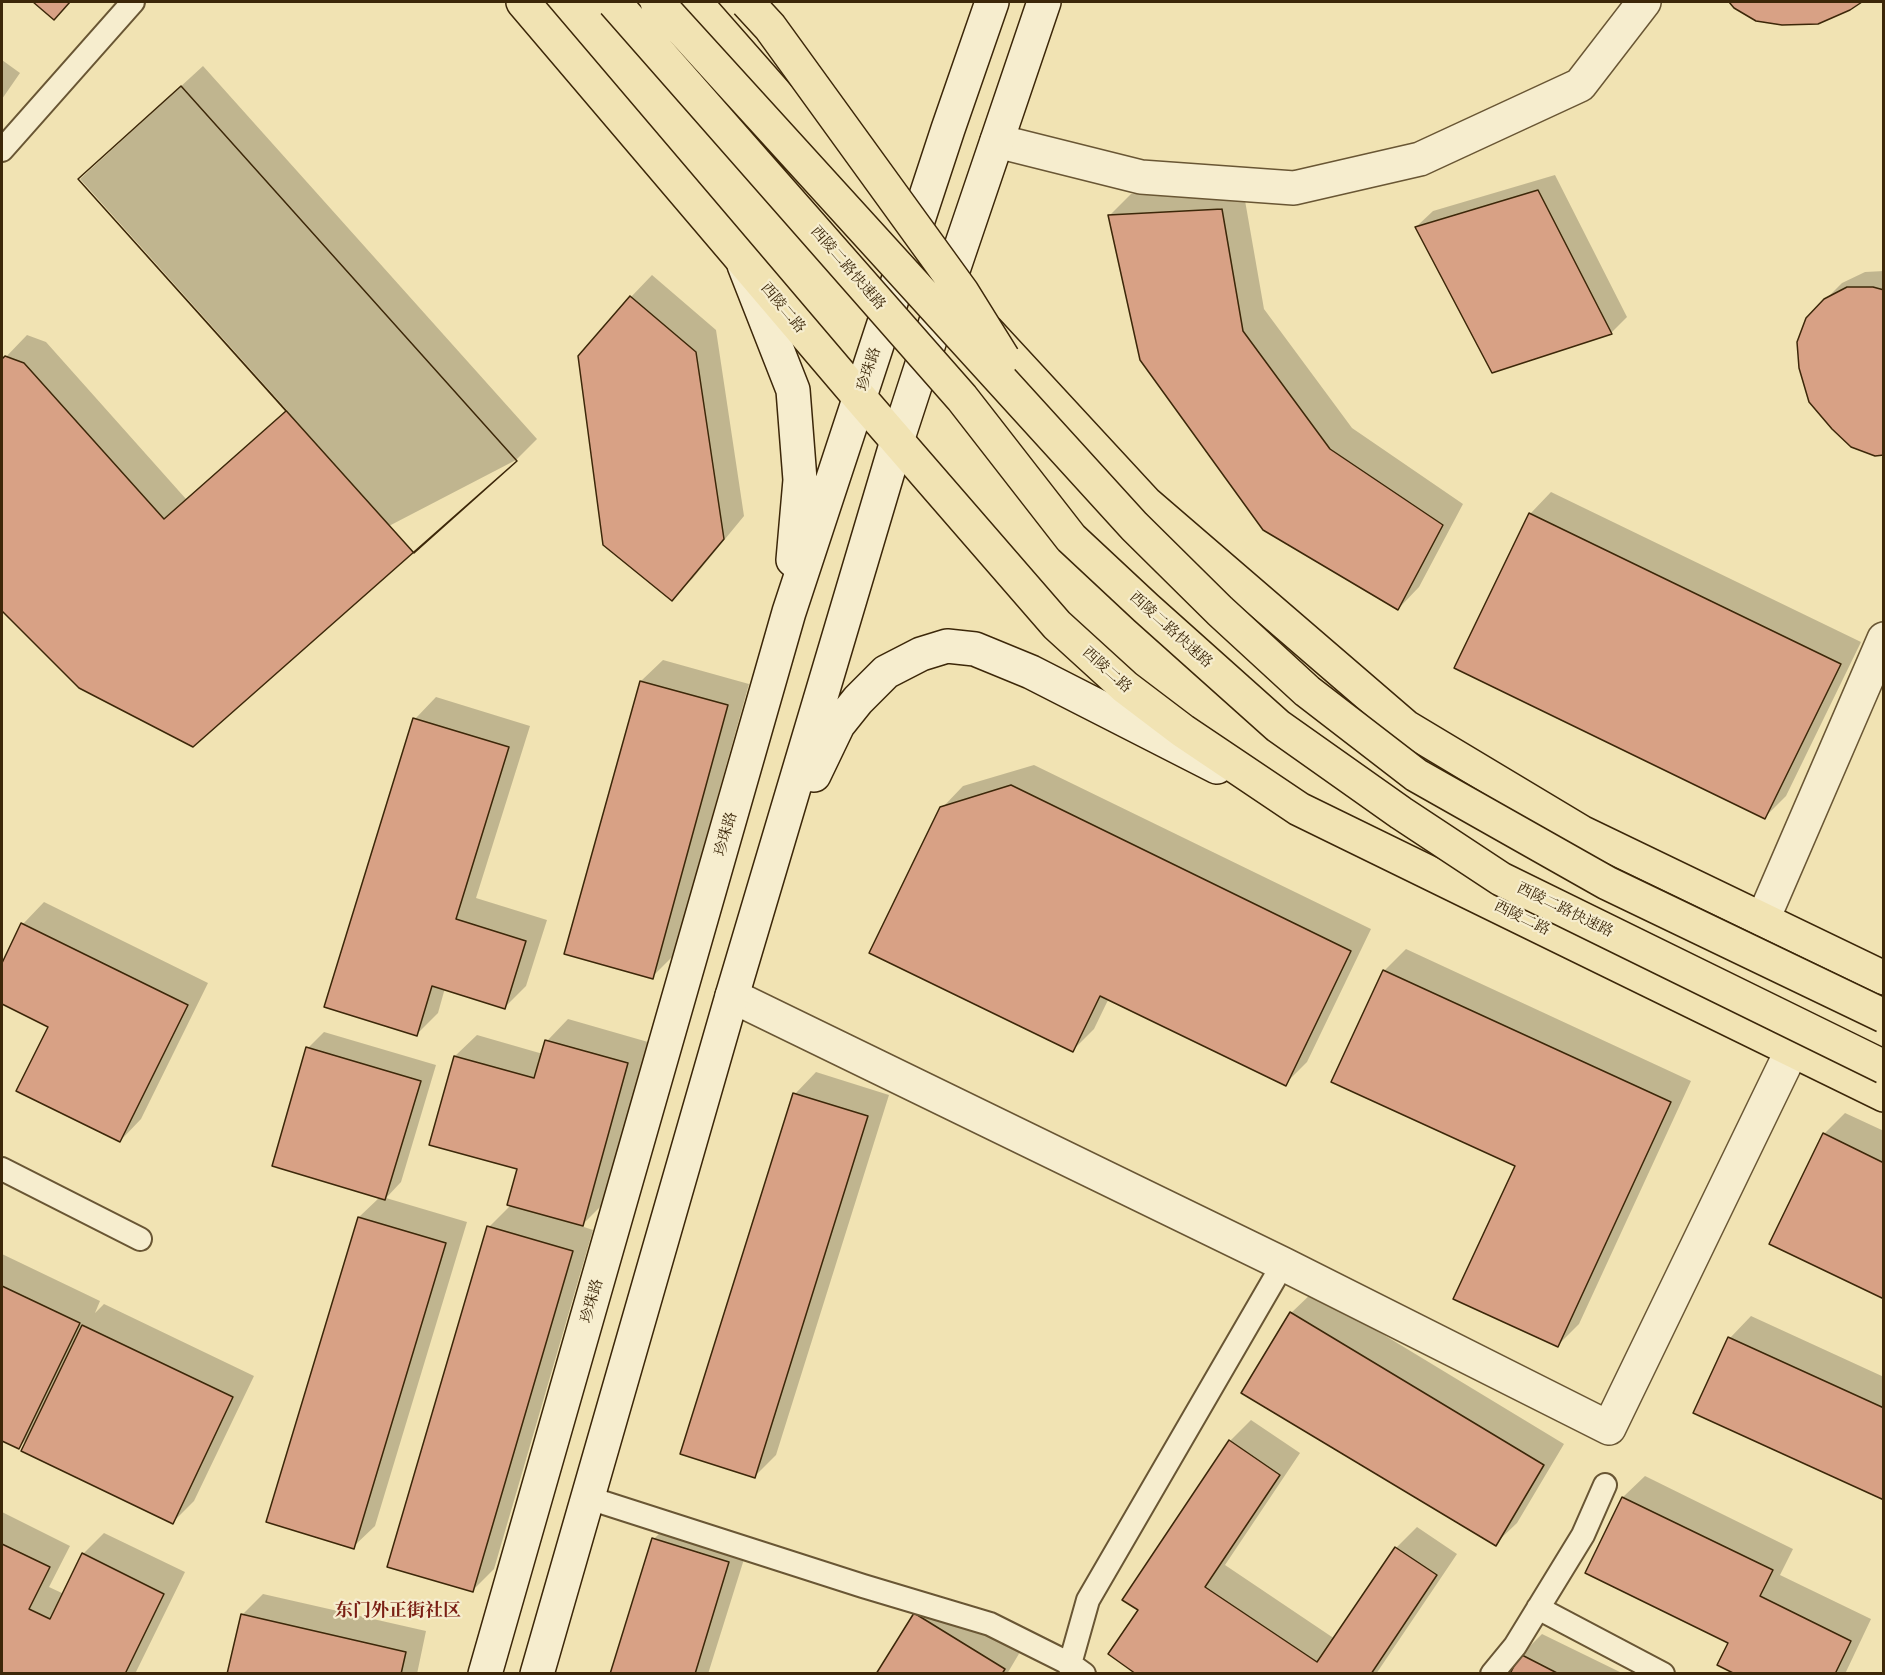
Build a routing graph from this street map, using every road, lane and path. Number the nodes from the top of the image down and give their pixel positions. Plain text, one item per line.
1 (133, 2) edge
2 (523, 2) edge
3 (614, 2) edge
4 (657, 2) edge
5 (695, 2) edge
6 (747, 2) edge
7 (992, 2) edge
8 (1044, 2) edge
9 (1644, 2) edge
10 (997, 141) junction
11 (2, 150) edge
12 (910, 247) junction
13 (743, 260) junction
14 (947, 288) junction
15 (860, 398) junction
16 (1049, 431) junction
17 (897, 441) junction
18 (789, 612) junction
19 (1884, 639) edge
20 (1299, 809) junction
21 (761, 898) junction
22 (1763, 919) junction
23 (1884, 978) edge
24 (732, 996) junction
25 (1884, 1016) edge
26 (1792, 1050) junction
27 (1884, 1067) edge
28 (1884, 1095) edge
29 (2, 1169) edge
30 (140, 1239) dead end
31 (1283, 1264) junction
32 (1605, 1485) dead end
33 (589, 1498) junction
34 (1538, 1608) junction
35 (1075, 1670) edge
36 (485, 1674) edge
37 (537, 1674) edge
38 (1492, 1674) edge
39 (1663, 1674) edge

1 - 11 lane
2 - 13 main road, 西陵二路
3 - 27 main road, 西陵二路快速路, bridge
4 - 16 main road, bridge
5 - 12 main road
6 - 16 main road, bridge
7 - 12 main road, 珍珠路
8 - 10 main road
9 - 10 main road
10 - 14 main road
12 - 14 main road
12 - 15 main road, 珍珠路
13 - 15 main road, 西陵二路
13 - 18 main road
14 - 17 main road
14 - 22 main road
15 - 17 main road, 西陵二路
15 - 18 main road, 珍珠路
16 - 25 main road, bridge
17 - 20 main road, 西陵二路
17 - 21 main road
18 - 36 main road, 珍珠路
19 - 22 main road
20 - 21 main road
20 - 26 main road, 西陵二路
21 - 24 main road
22 - 23 main road
24 - 31 main road
24 - 33 main road
26 - 28 main road, 西陵二路
26 - 31 main road
29 - 30 lane
31 - 35 lane
32 - 34 lane
33 - 35 lane
33 - 37 main road
34 - 38 lane
34 - 39 lane

